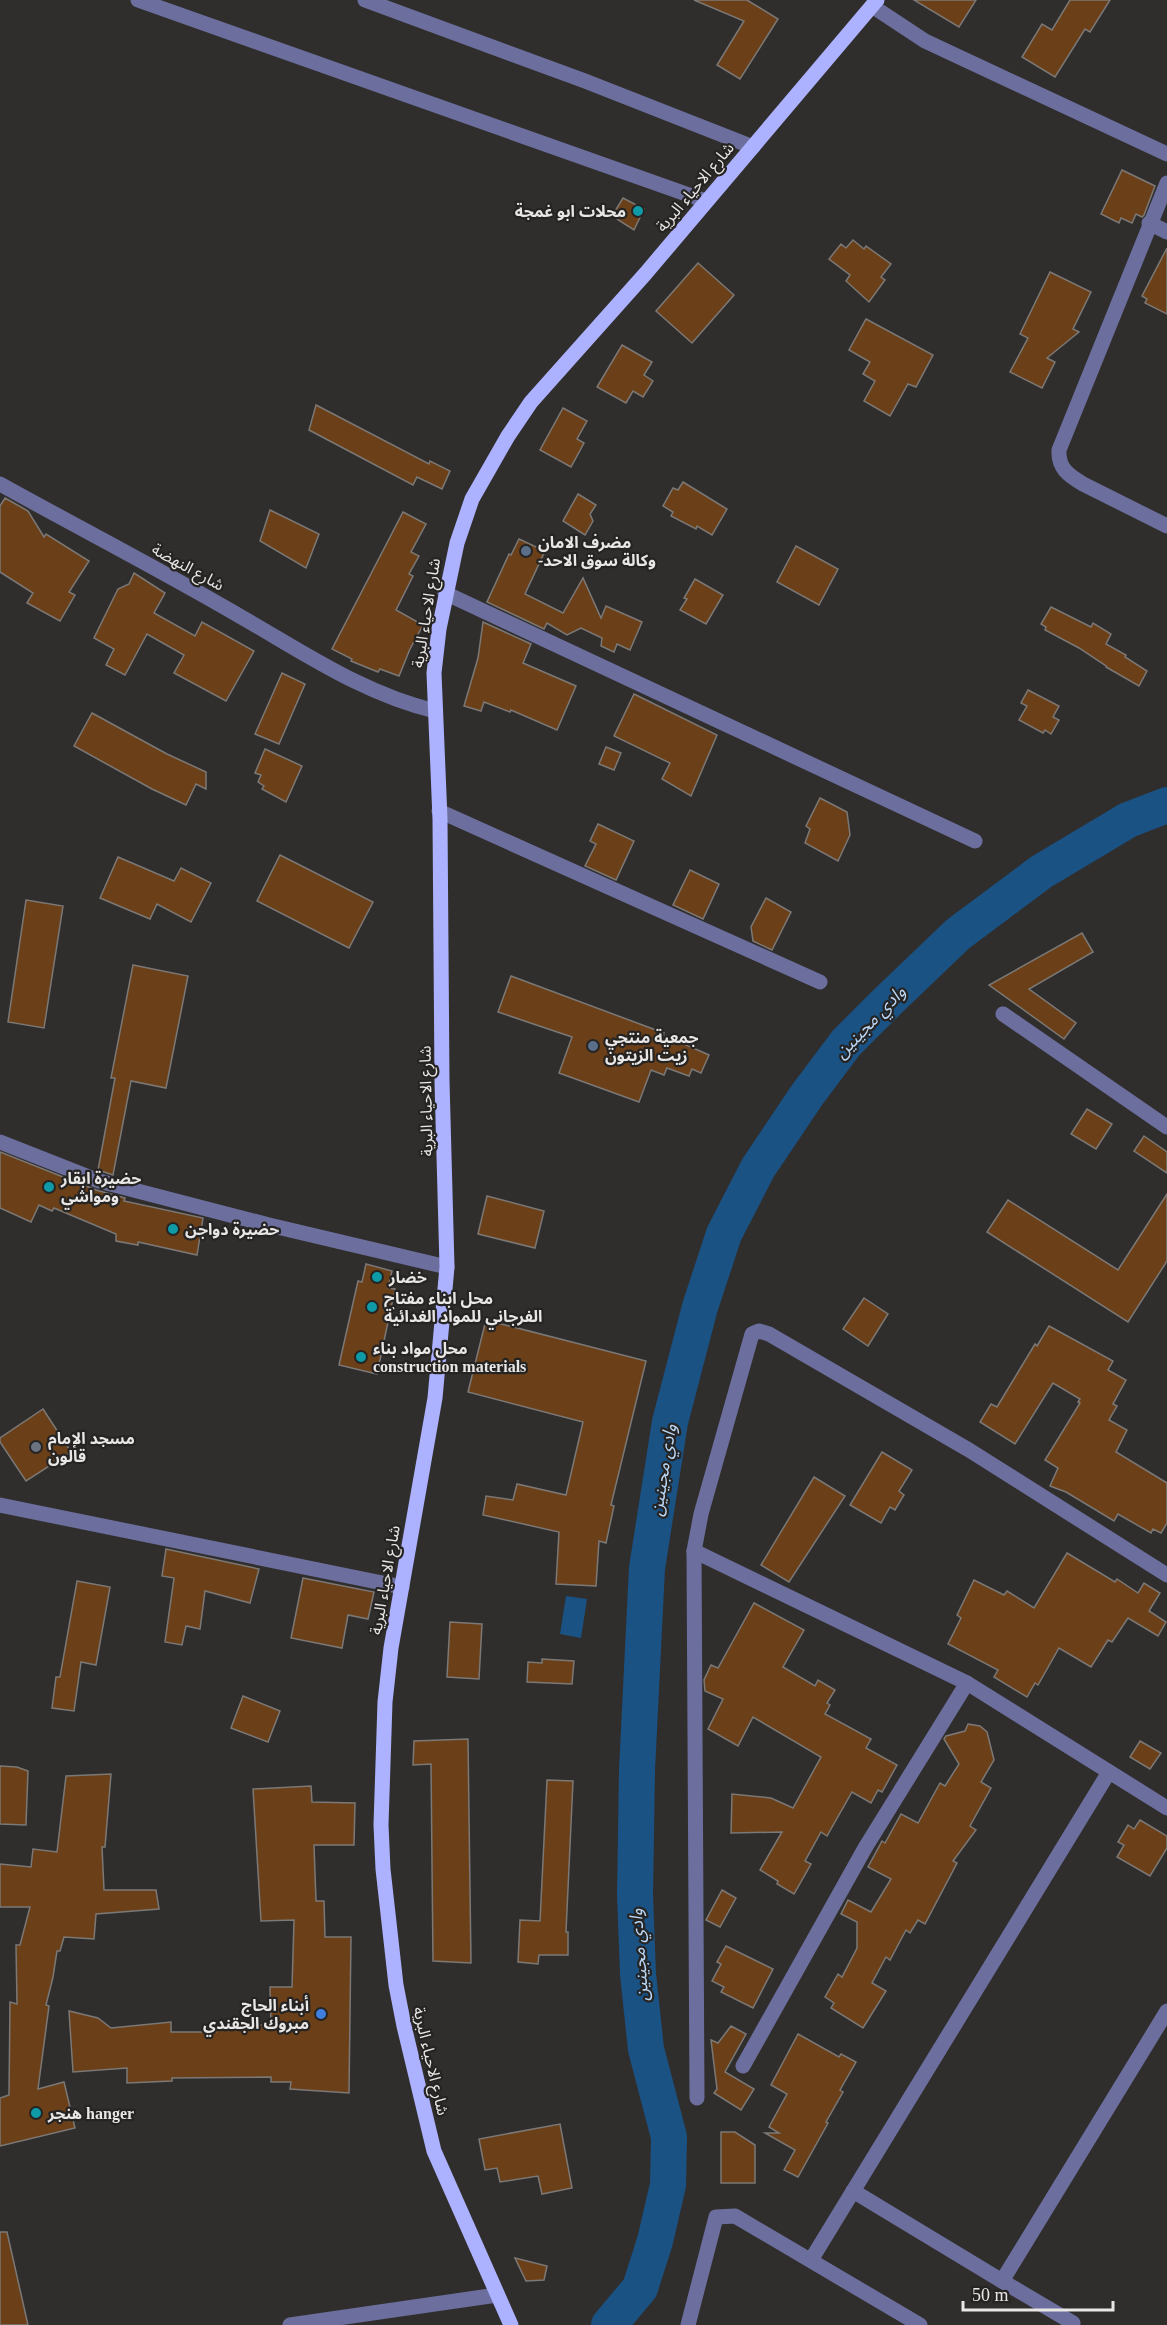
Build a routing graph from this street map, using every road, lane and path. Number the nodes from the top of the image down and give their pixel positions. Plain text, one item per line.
1 (138, 0) edge
2 (365, 0) edge
3 (875, 3) edge
4 (753, 147) junction
5 (1167, 154) edge
6 (1167, 183) edge
7 (706, 201) junction
8 (1149, 223) junction
9 (1167, 232) edge
10 (0, 484) edge
11 (1167, 526) edge
12 (445, 593) junction
13 (435, 711) junction
14 (439, 811) junction
15 (975, 841) dead end
16 (820, 982) dead end
17 (1003, 1014) dead end
18 (1167, 1127) edge
19 (0, 1142) edge
20 (447, 1267) junction
21 (0, 1505) edge
22 (694, 1551) junction
23 (1167, 1575) edge
24 (402, 1587) junction
25 (967, 1683) junction
26 (1109, 1772) junction
27 (1167, 1808) edge
28 (1167, 2011) edge
29 (743, 2066) dead end
30 (697, 2098) dead end
31 (853, 2191) junction
32 (811, 2260) junction
33 (1002, 2281) junction
34 (497, 2295) junction
35 (1072, 2323) dead end
36 (290, 2325) edge
37 (511, 2325) edge
38 (688, 2325) edge
39 (920, 2325) edge

1 - 7 street
2 - 4 street
3 - 4 main road, شارع الاحياء البرية
3 - 5 street
4 - 7 main road, شارع الاحياء البرية
6 - 8 street
7 - 12 main road, شارع الاحياء البرية
8 - 9 street
8 - 11 street
10 - 13 street, شارع النهضة
12 - 13 main road, شارع الاحياء البرية
12 - 15 street
13 - 14 main road, شارع الاحياء البرية
14 - 16 street
14 - 20 main road, شارع الاحياء البرية
17 - 18 street
19 - 20 street
20 - 24 main road, شارع الاحياء البرية
21 - 24 street
22 - 23 street
22 - 25 street
22 - 30 street
24 - 34 main road, شارع الاحياء البرية
25 - 26 street
25 - 29 street
26 - 27 street
26 - 31 street
28 - 33 street
31 - 32 street
31 - 33 street
32 - 38 street
32 - 39 street
33 - 35 street
34 - 36 street
34 - 37 main road, شارع الاحياء البرية

